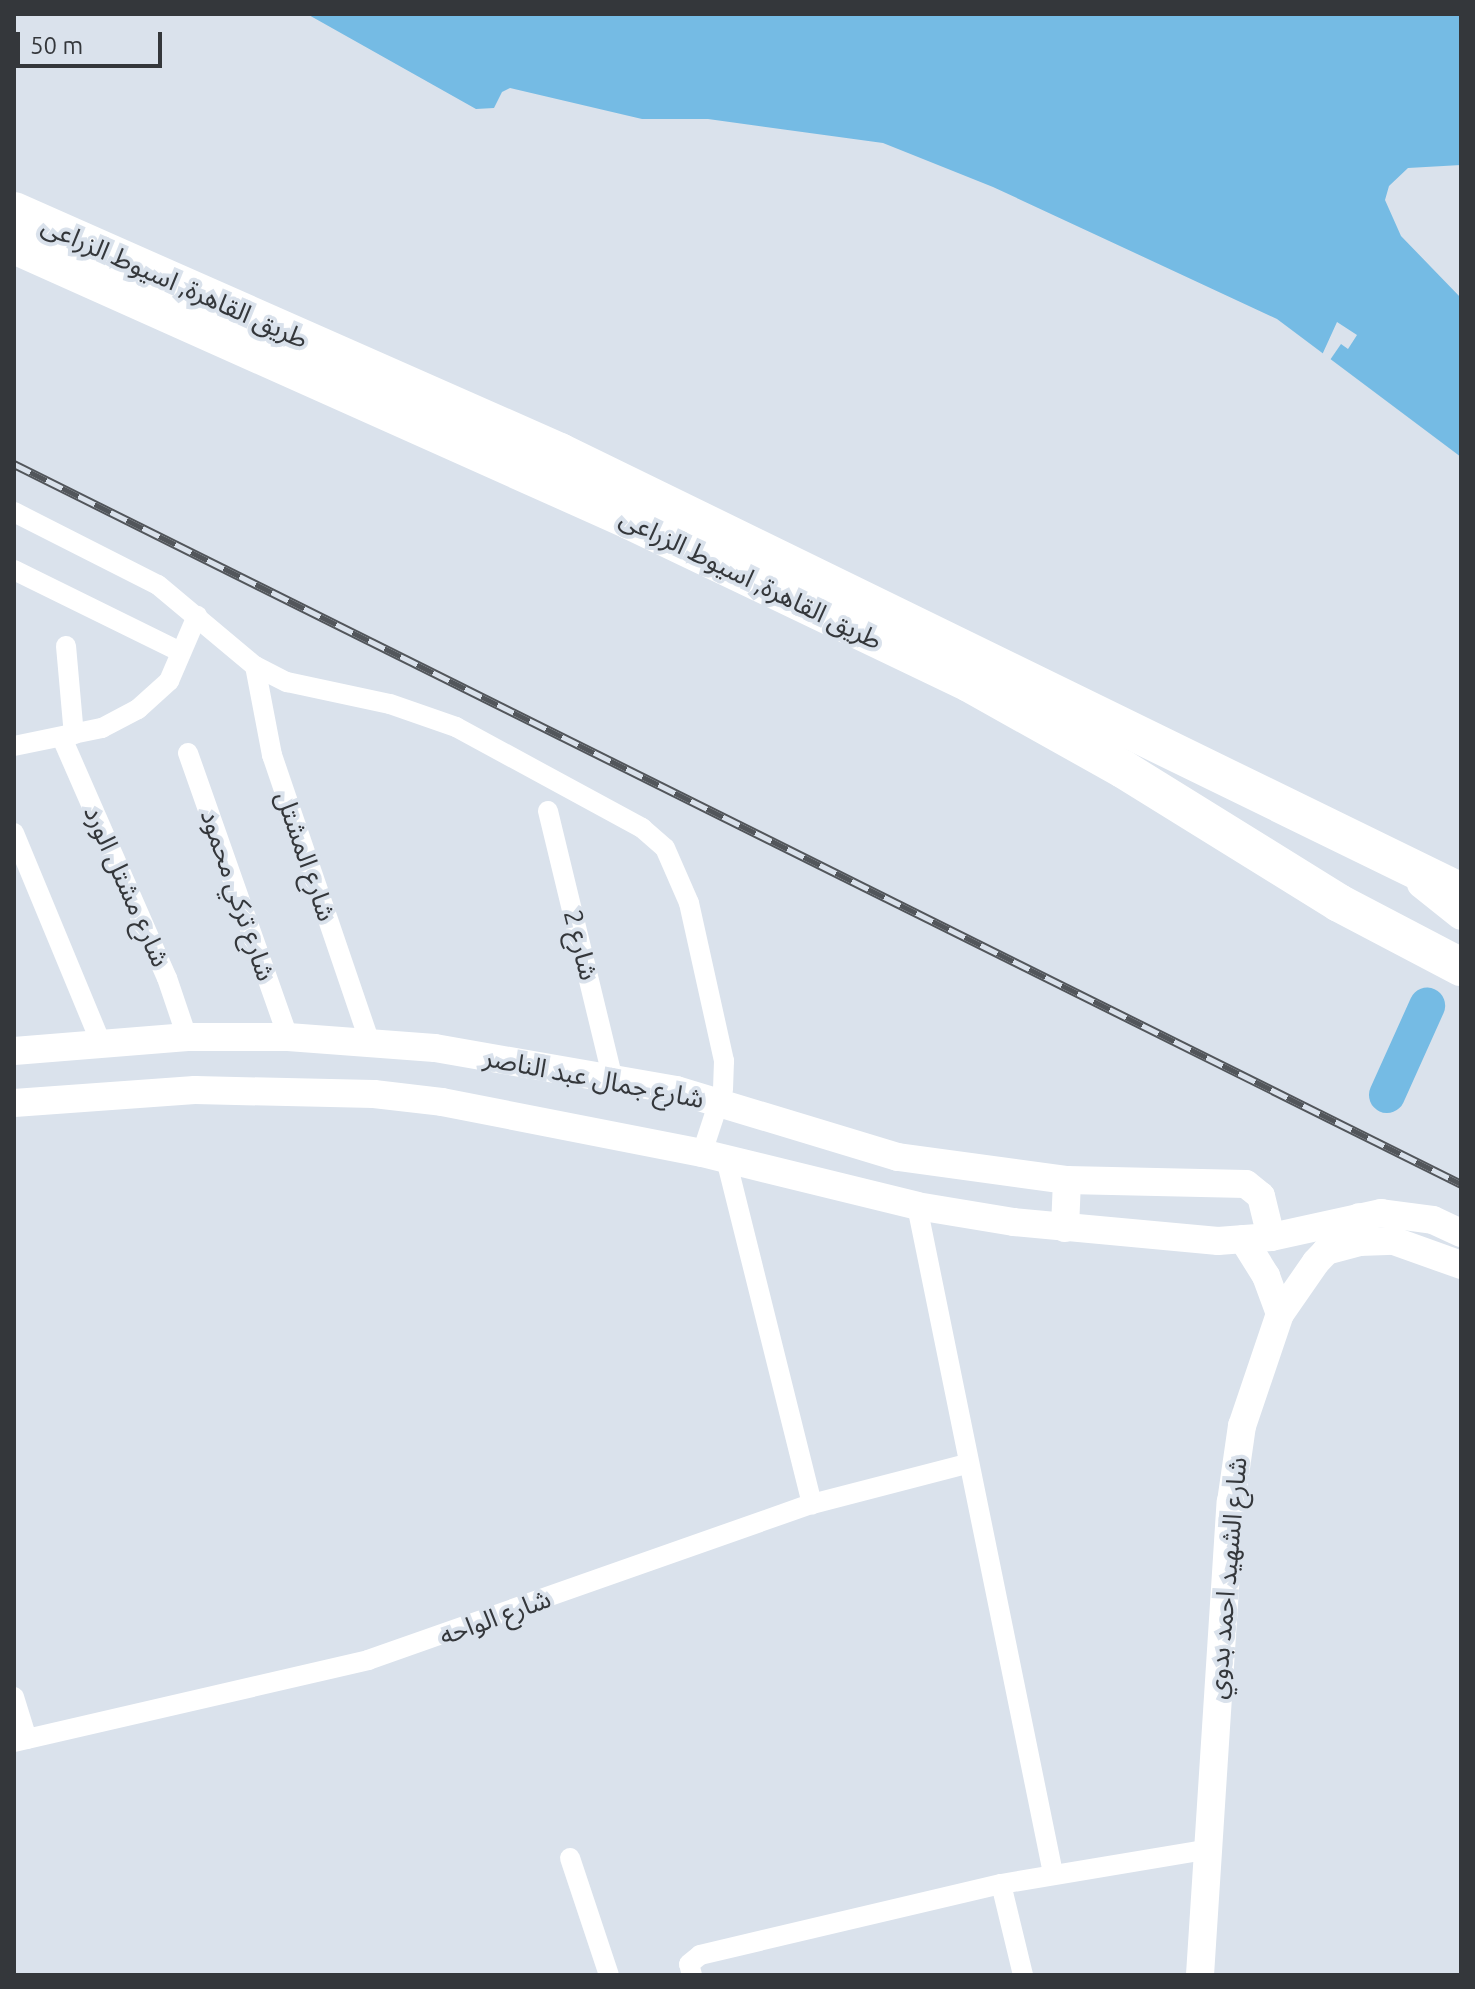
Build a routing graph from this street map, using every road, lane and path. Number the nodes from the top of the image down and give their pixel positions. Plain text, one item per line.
1 (14, 211) edge
2 (14, 245) edge
3 (14, 512) edge
4 (14, 570) edge
5 (197, 616) junction
6 (66, 646) dead end
7 (181, 652) junction
8 (255, 666) junction
9 (68, 737) junction
10 (14, 746) edge
11 (188, 753) dead end
12 (548, 811) dead end
13 (14, 833) edge
14 (1398, 863) junction
15 (1461, 892) edge
16 (1461, 916) edge
17 (1461, 967) edge
18 (187, 1037) junction
19 (288, 1037) junction
20 (101, 1043) junction
21 (370, 1043) junction
22 (14, 1051) edge
23 (613, 1079) junction
24 (718, 1102) junction
25 (14, 1103) edge
26 (714, 1156) junction
27 (1067, 1180) junction
28 (917, 1206) junction
29 (1359, 1217) junction
30 (1065, 1228) junction
31 (1461, 1233) edge
32 (1257, 1238) junction
33 (1326, 1251) junction
34 (1461, 1265) edge
35 (1280, 1314) junction
36 (967, 1464) junction
37 (812, 1504) junction
38 (14, 1697) edge
39 (20, 1740) edge
40 (1205, 1850) junction
41 (570, 1858) dead end
42 (1053, 1873) junction
43 (1001, 1884) junction
44 (609, 1975) edge
45 (692, 1975) edge
46 (1023, 1975) edge
47 (1200, 1975) edge

1 - 14 highway, طريق القاهرة, اسيوط الزراعى
2 - 17 highway, طريق القاهرة, اسيوط الزراعى
3 - 5 street
4 - 7 street
5 - 7 street
5 - 8 street
6 - 9 street, شارع مشتل الورد
7 - 9 street
8 - 21 street, شارع المشتل
8 - 24 street
9 - 10 street
9 - 18 street, شارع مشتل الورد
11 - 19 street, شارع تركي محمود
12 - 23 street, شارع 2
13 - 20 street
14 - 15 highway, طريق القاهرة, اسيوط الزراعى
14 - 16 street
18 - 19 street, شارع جمال عبد الناصر
18 - 20 street, شارع جمال عبد الناصر
19 - 21 street, شارع جمال عبد الناصر
20 - 22 street, شارع جمال عبد الناصر
21 - 23 street, شارع جمال عبد الناصر
23 - 24 street, شارع جمال عبد الناصر
24 - 26 street
24 - 27 street, شارع جمال عبد الناصر
25 - 26 street, شارع جمال عبد الناصر
26 - 28 street, شارع جمال عبد الناصر
26 - 37 street
27 - 30 street
27 - 32 street, شارع جمال عبد الناصر
28 - 30 street, شارع جمال عبد الناصر
28 - 36 street
29 - 31 street, شارع جمال عبد الناصر
29 - 32 street, شارع جمال عبد الناصر
29 - 33 street, شارع الشهيد احمد بدوي
30 - 32 street, شارع جمال عبد الناصر
32 - 35 street
33 - 34 street
33 - 35 street, شارع الشهيد احمد بدوي
35 - 40 street, شارع الشهيد احمد بدوي
36 - 37 street, شارع الواحه
36 - 42 street
37 - 39 street, شارع الواحه
38 - 39 street
40 - 42 street
40 - 47 street, شارع الشهيد احمد بدوي
41 - 44 street
42 - 43 street
43 - 45 street
43 - 46 street

